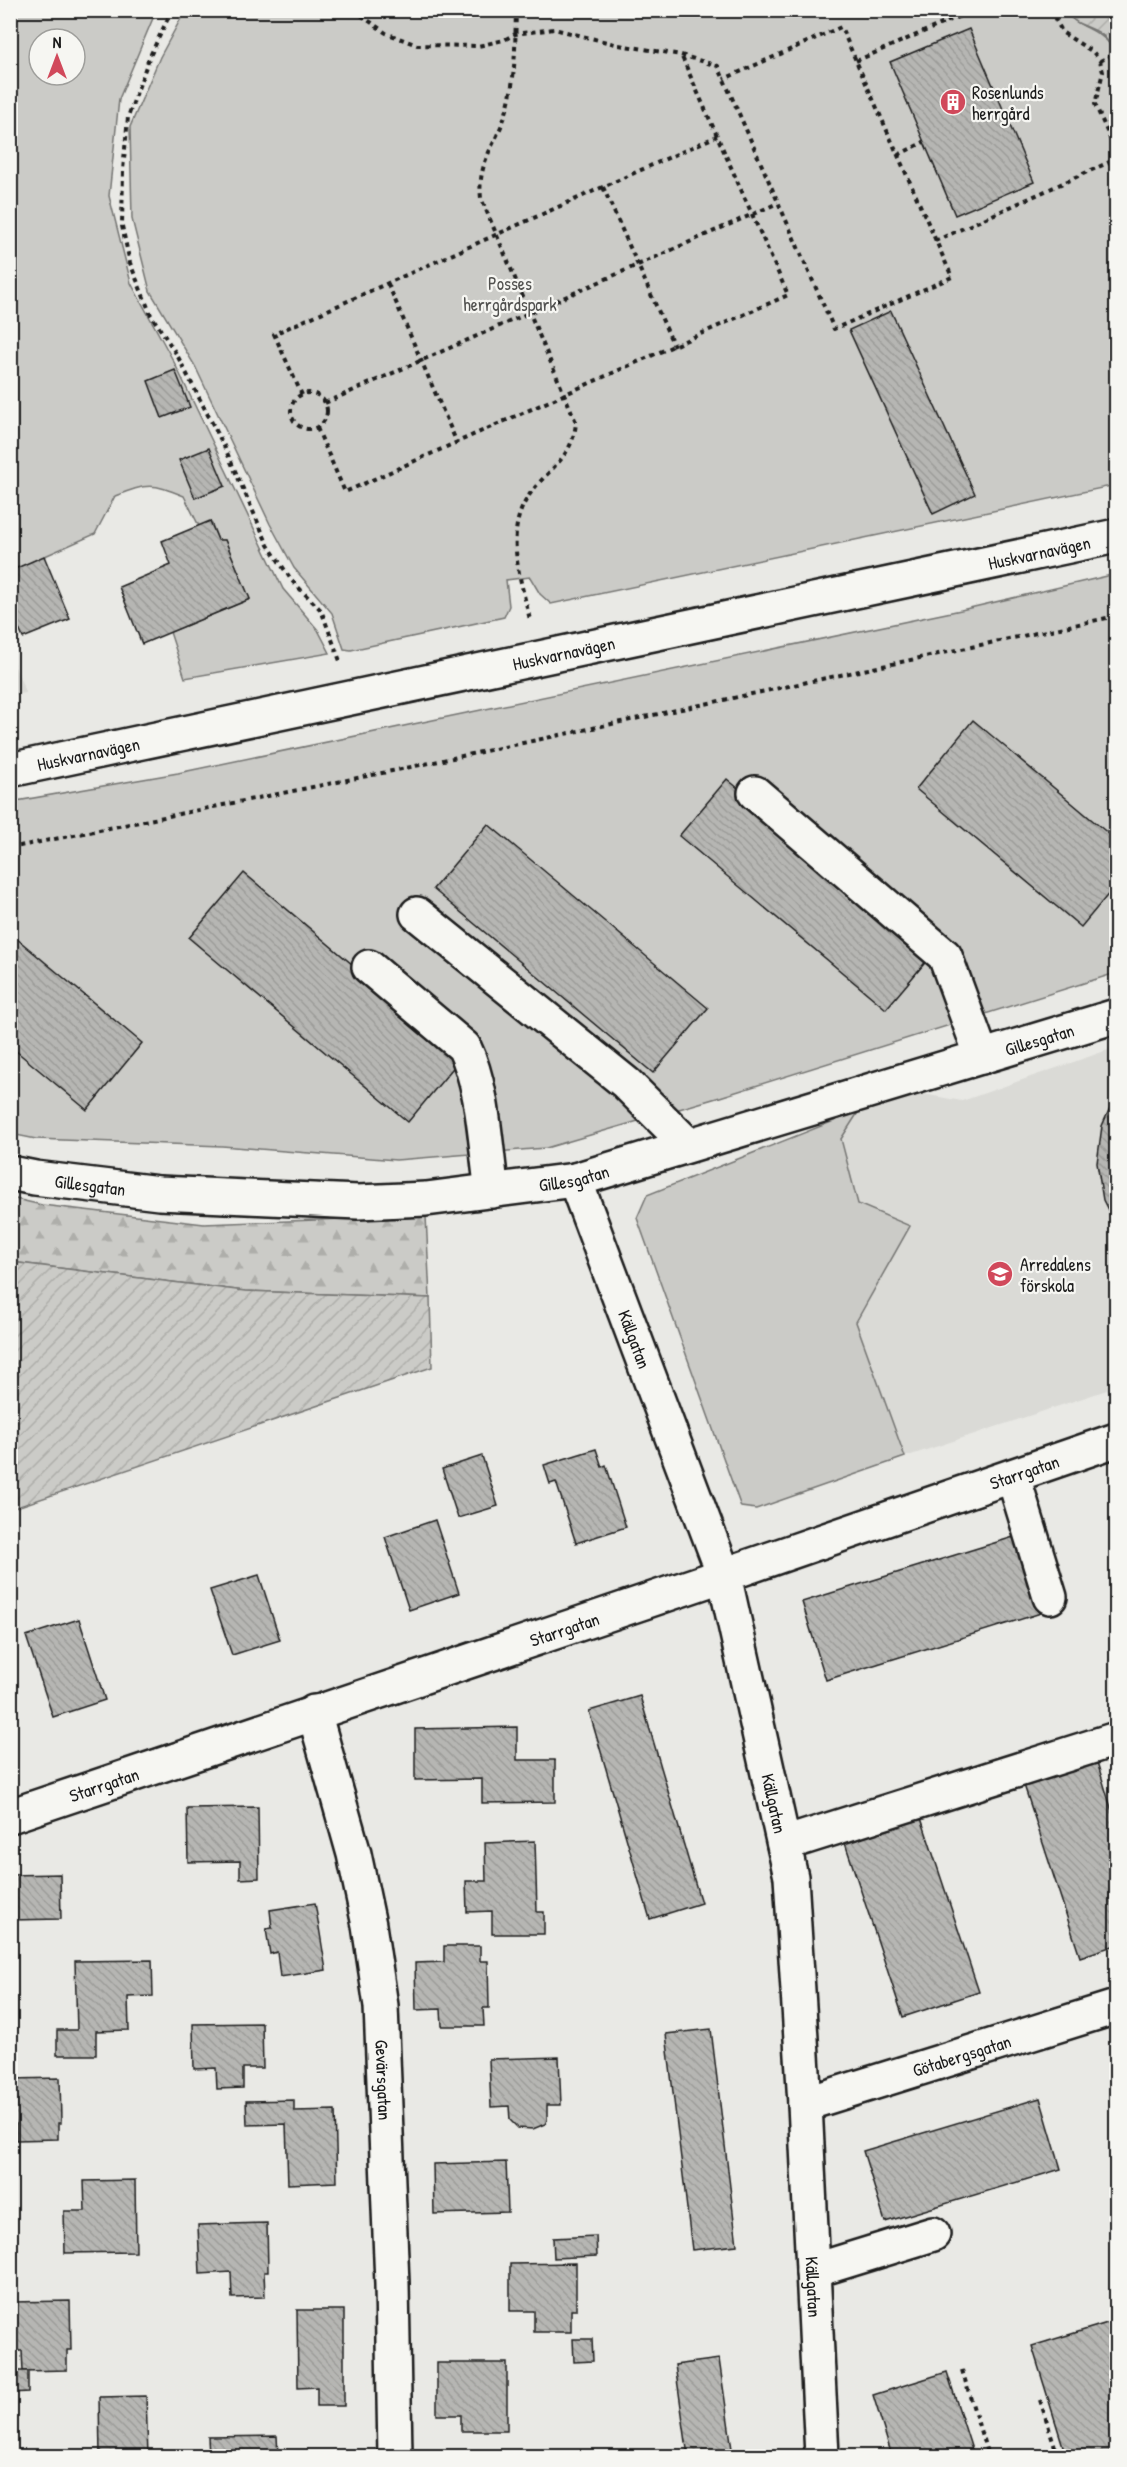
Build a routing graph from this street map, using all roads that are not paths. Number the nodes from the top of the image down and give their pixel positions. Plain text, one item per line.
1 (1116, 536) edge
2 (10, 770) edge
3 (755, 793) dead end
4 (417, 914) dead end
5 (369, 967) dead end
6 (1116, 1016) edge
7 (982, 1057) junction
8 (688, 1145) junction
9 (10, 1173) edge
10 (575, 1180) junction
11 (492, 1191) junction
12 (1116, 1440) edge
13 (1013, 1476) junction
14 (724, 1575) junction
15 (1050, 1597) dead end
16 (314, 1712) junction
17 (1116, 1738) edge
18 (10, 1816) edge
19 (784, 1844) junction
20 (1116, 2007) edge
21 (805, 2104) junction
22 (933, 2234) dead end
23 (813, 2271) junction
24 (395, 2457) edge
25 (822, 2457) edge

1 - 2 street, Huskvarnavägen
3 - 7 street
4 - 8 street
5 - 11 street
6 - 7 street, Gillesgatan
7 - 8 street, Gillesgatan
8 - 10 street, Gillesgatan
9 - 11 street, Gillesgatan
10 - 11 street, Gillesgatan
10 - 14 street, Källgatan
12 - 13 street, Starrgatan
13 - 14 street, Starrgatan
13 - 15 street
14 - 16 street, Starrgatan
14 - 19 street, Källgatan
16 - 18 street, Starrgatan
16 - 24 street, Gevärsgatan
17 - 19 street
19 - 21 street, Källgatan
20 - 21 street, Götabergsgatan
21 - 23 street, Källgatan
22 - 23 street
23 - 25 street, Källgatan

